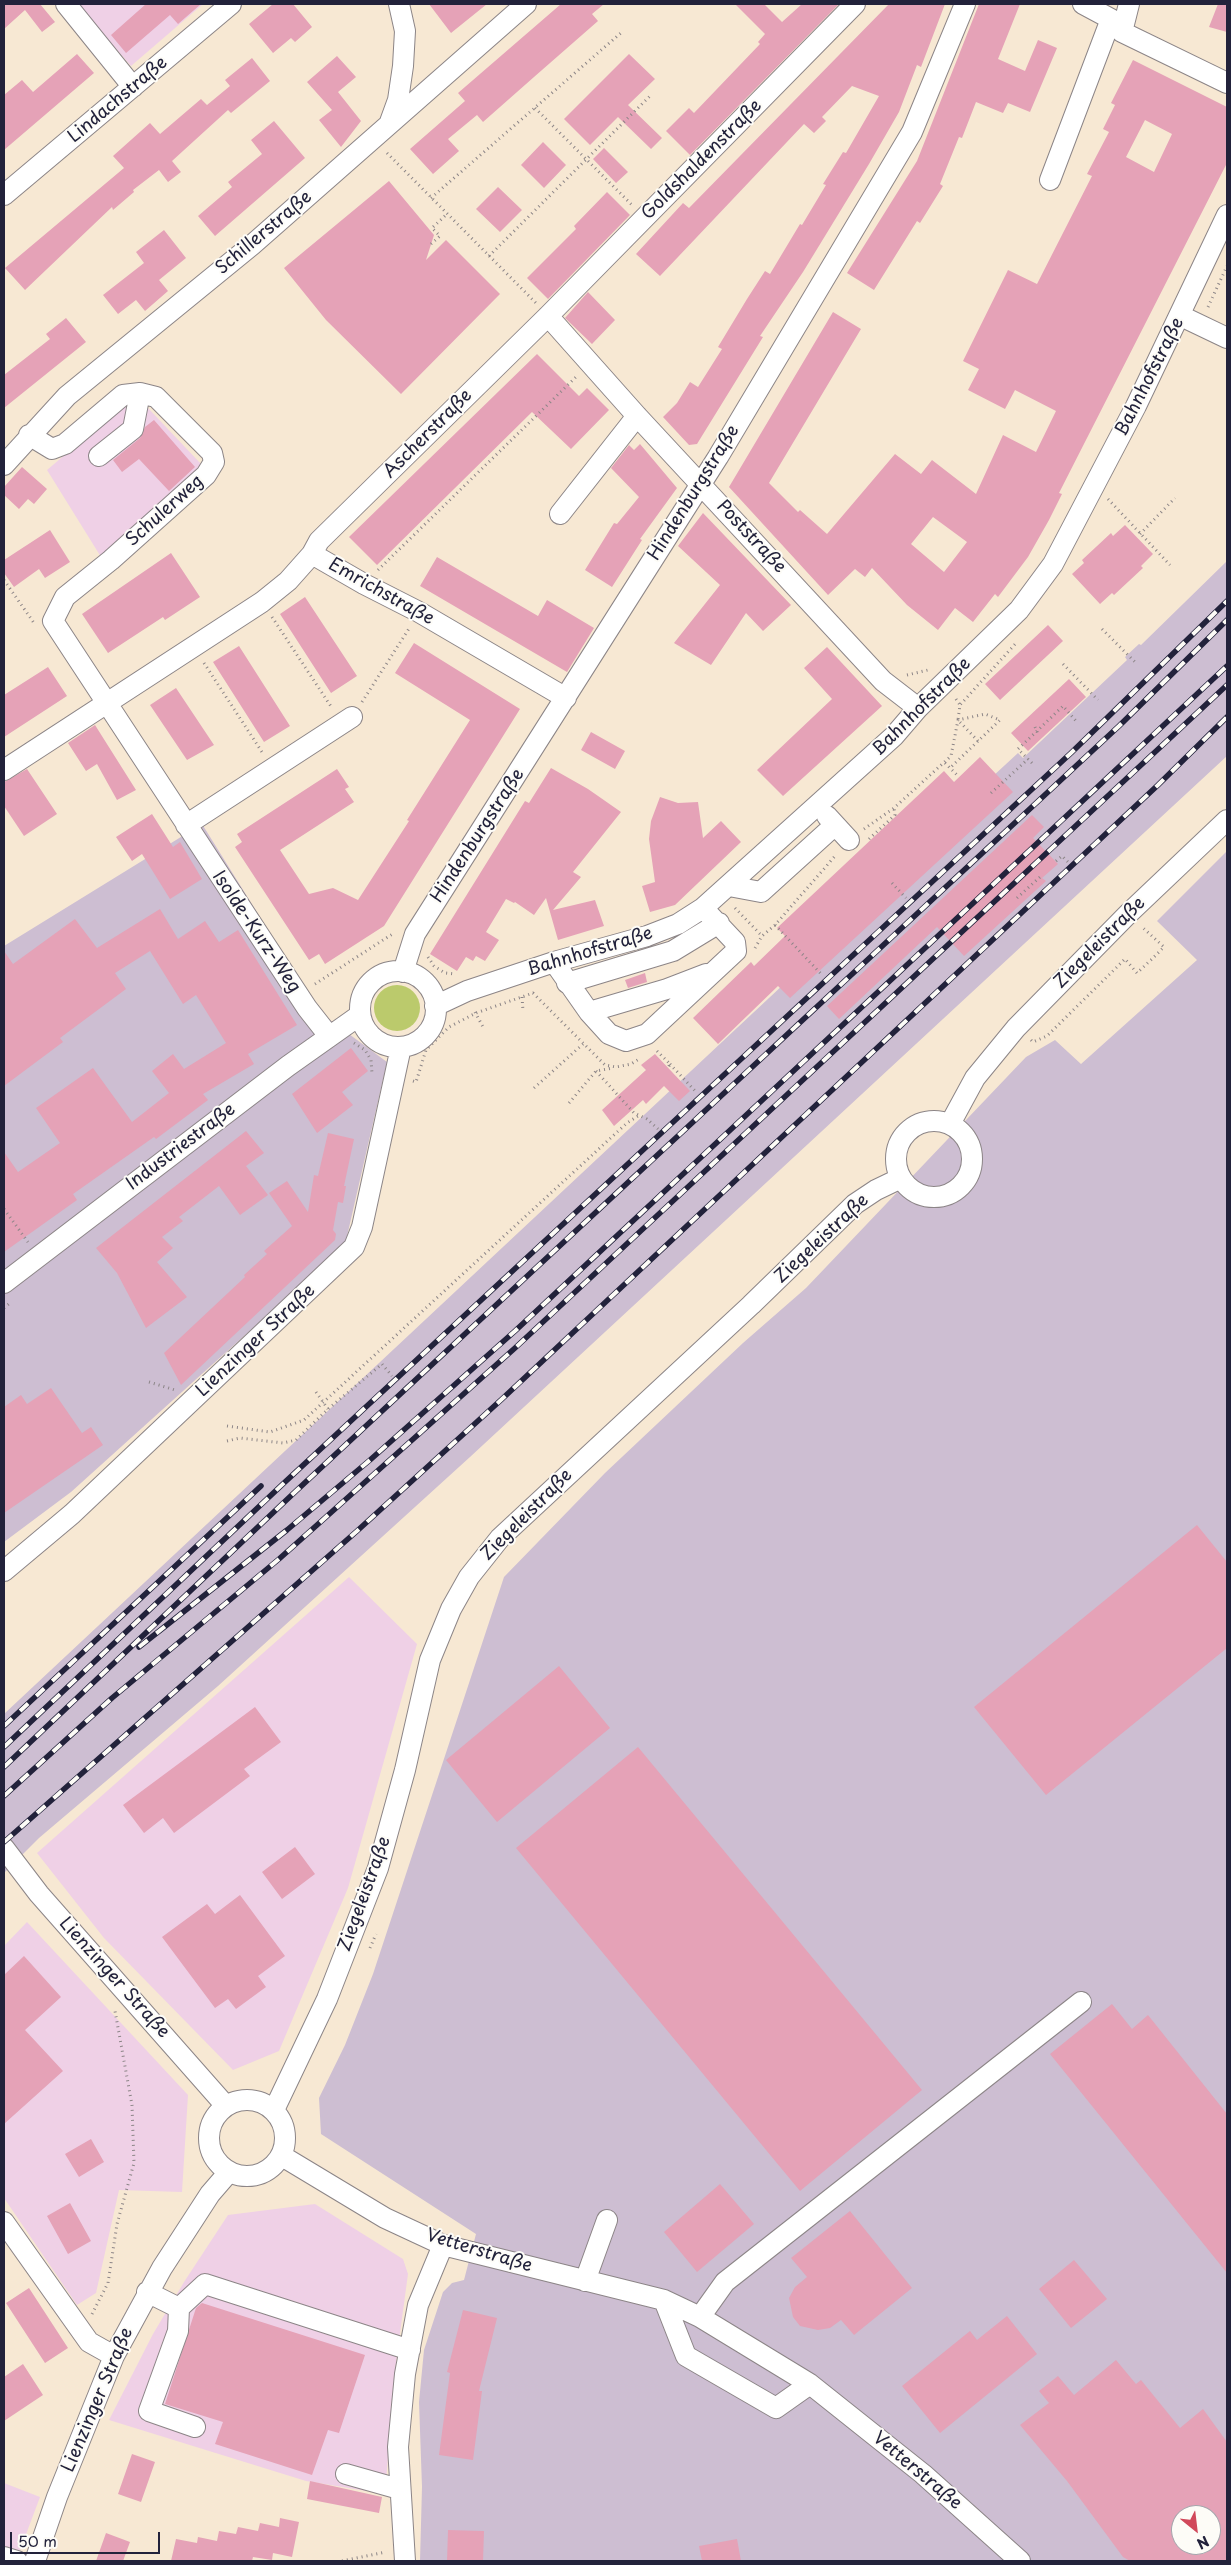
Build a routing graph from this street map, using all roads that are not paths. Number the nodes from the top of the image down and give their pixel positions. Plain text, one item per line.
1 (66, 4) edge
2 (231, 4) edge
3 (399, 4) edge
4 (526, 4) edge
5 (855, 4) edge
6 (965, 4) edge
7 (1083, 4) edge
8 (1129, 4) edge
9 (1117, 25) junction
10 (1227, 84) edge
11 (133, 87) junction
12 (390, 123) junction
13 (1050, 180) dead end
14 (4, 195) edge
15 (1227, 216) edge
16 (545, 312) junction
17 (1181, 316) junction
18 (1227, 338) edge
19 (140, 393) junction
20 (637, 416) junction
21 (29, 436) junction
22 (99, 456) dead end
23 (4, 465) edge
24 (700, 482) junction
25 (560, 514) dead end
26 (312, 554) junction
27 (44, 623) joint
28 (566, 698) junction
29 (105, 702) junction
30 (918, 708) junction
31 (347, 720) road end
32 (4, 770) edge
33 (818, 806) junction
34 (1227, 820) edge
35 (835, 825) junction
36 (186, 826) junction
37 (849, 840) dead end
38 (725, 889) junction
39 (703, 908) junction
40 (719, 923) junction
41 (554, 962) junction
42 (716, 970) junction
43 (403, 972) junction
44 (567, 983) junction
45 (435, 1006) junction
46 (589, 1012) junction
47 (360, 1015) junction
48 (329, 1036) junction
49 (401, 1047) junction
50 (950, 1124) junction
51 (901, 1178) junction
52 (4, 1283) edge
53 (4, 1571) edge
54 (4, 1848) edge
55 (1080, 2002) dead end
56 (226, 2106) junction
57 (274, 2110) junction
58 (282, 2156) junction
59 (229, 2172) junction
60 (607, 2220) dead end
61 (4, 2222) edge
62 (443, 2244) junction
63 (585, 2281) junction
64 (147, 2292) junction
65 (664, 2300) junction
66 (179, 2308) junction
67 (700, 2317) junction
68 (410, 2350) junction
69 (114, 2356) junction
70 (810, 2384) junction
71 (195, 2427) dead end
72 (346, 2474) dead end
73 (400, 2489) junction
74 (405, 2555) edge
75 (4, 2557) edge
76 (17, 2561) edge
77 (36, 2561) edge
78 (1020, 2561) edge

1 - 11 street
2 - 11 street, Lindachstraße
3 - 12 street
4 - 12 street, Schillerstraße
5 - 16 street, Goldshaldenstraße
6 - 24 street, Hindenburgstraße
7 - 9 street
8 - 9 street
9 - 10 street
9 - 13 street
11 - 14 street, Lindachstraße
12 - 21 street, Schillerstraße
15 - 17 street, Bahnhofstraße
16 - 20 street, Poststraße
16 - 26 street, Ascherstraße
17 - 18 street
17 - 30 street, Bahnhofstraße
19 - 21 street
19 - 22 street
19 - 27 street, Schulerweg
20 - 24 street, Poststraße
20 - 25 street
21 - 23 street, Schillerstraße
24 - 28 street, Hindenburgstraße
24 - 30 street, Poststraße
26 - 28 street, Emrichstraße
26 - 29 street, Emrichstraße
27 - 29 street, Isolde-Kurz-Weg
28 - 43 street, Hindenburgstraße
29 - 32 street, Emrichstraße
29 - 36 street, Isolde-Kurz-Weg
30 - 33 street, Bahnhofstraße
31 - 36 street
33 - 35 street
33 - 38 street, Bahnhofstraße
34 - 50 street, Ziegeleistraße
35 - 37 street
35 - 38 street
36 - 48 street, Isolde-Kurz-Weg
38 - 39 street, Bahnhofstraße
39 - 40 street
39 - 41 street, Bahnhofstraße
40 - 42 street
40 - 44 street
41 - 44 street
41 - 45 street, Bahnhofstraße
42 - 46 street
42 - 46 street
43 - 45 street
43 - 47 street
44 - 46 street
45 - 49 street
47 - 48 street, Industriestraße
47 - 49 street
48 - 52 street, Industriestraße
49 - 53 street, Lienzinger Straße
50 - 51 street
50 - 51 street
51 - 57 street, Ziegeleistraße
54 - 56 street, Lienzinger Straße
55 - 67 street
56 - 57 street
56 - 59 street
57 - 58 street
58 - 59 street
58 - 62 street, Vetterstraße
59 - 64 street, Lienzinger Straße
60 - 63 street
61 - 69 street
62 - 63 street, Vetterstraße
62 - 68 street
63 - 65 street, Vetterstraße
64 - 66 street
64 - 69 street, Lienzinger Straße
65 - 67 street, Vetterstraße
65 - 70 street
66 - 68 street
66 - 71 street
67 - 70 street, Vetterstraße
68 - 73 street
69 - 77 street, Lienzinger Straße
70 - 78 street, Vetterstraße
72 - 73 street
73 - 74 street
75 - 76 street

